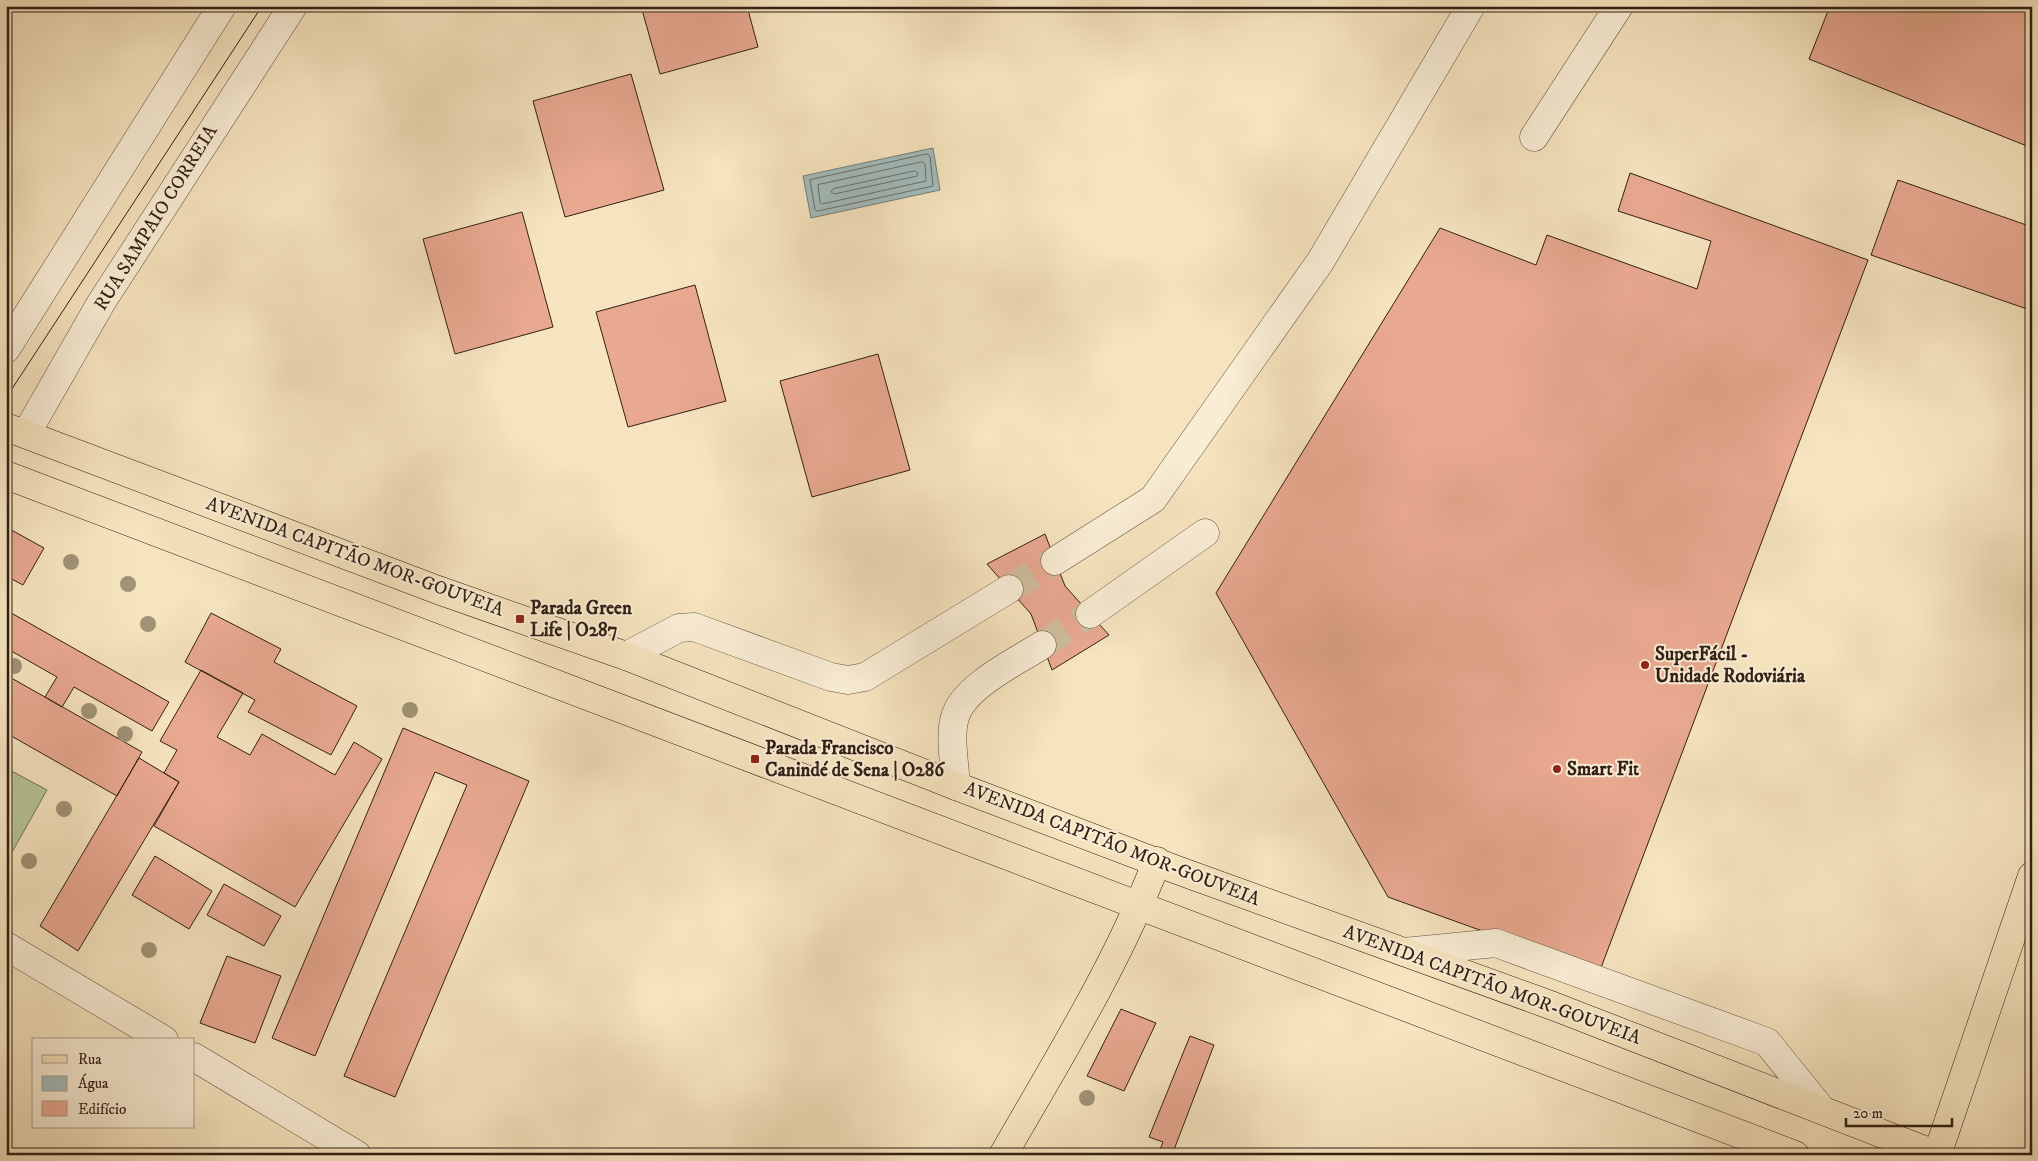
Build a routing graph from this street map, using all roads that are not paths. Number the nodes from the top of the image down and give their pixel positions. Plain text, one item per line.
1 (222, 6) edge
2 (293, 6) edge
3 (1471, 6) edge
4 (1619, 6) edge
5 (1534, 137) dead end
6 (6, 349) edge
7 (16, 430) edge
8 (6, 476) edge
9 (1205, 534) dead end
10 (1055, 561) tunnel mouth
11 (1010, 589) tunnel mouth
12 (1090, 614) tunnel mouth
13 (1042, 645) tunnel mouth
14 (626, 656) junction
15 (956, 786) junction
16 (1157, 861) junction
17 (2032, 876) edge
18 (1140, 906) junction
19 (6, 946) edge
20 (1404, 952) junction
21 (161, 1038) edge
22 (195, 1058) edge
23 (1822, 1110) junction
24 (349, 1153) edge
25 (1003, 1155) edge
26 (1795, 1155) edge
27 (1937, 1155) edge

1 - 6 street
2 - 7 street, RUA SAMPAIO CORREIA
3 - 10 street
4 - 5 street
7 - 14 main road, AVENIDA CAPITÃO MOR-GOUVEIA
8 - 18 main road
9 - 12 street
11 - 14 street
13 - 15 street
14 - 15 main road, AVENIDA CAPITÃO MOR-GOUVEIA
15 - 16 main road, AVENIDA CAPITÃO MOR-GOUVEIA
16 - 18 main road
16 - 20 main road, AVENIDA CAPITÃO MOR-GOUVEIA
17 - 27 main road
18 - 25 main road
18 - 26 main road
19 - 21 street
20 - 23 main road, AVENIDA CAPITÃO MOR-GOUVEIA
20 - 23 street
22 - 24 street
23 - 27 main road, AVENIDA CAPITÃO MOR-GOUVEIA

